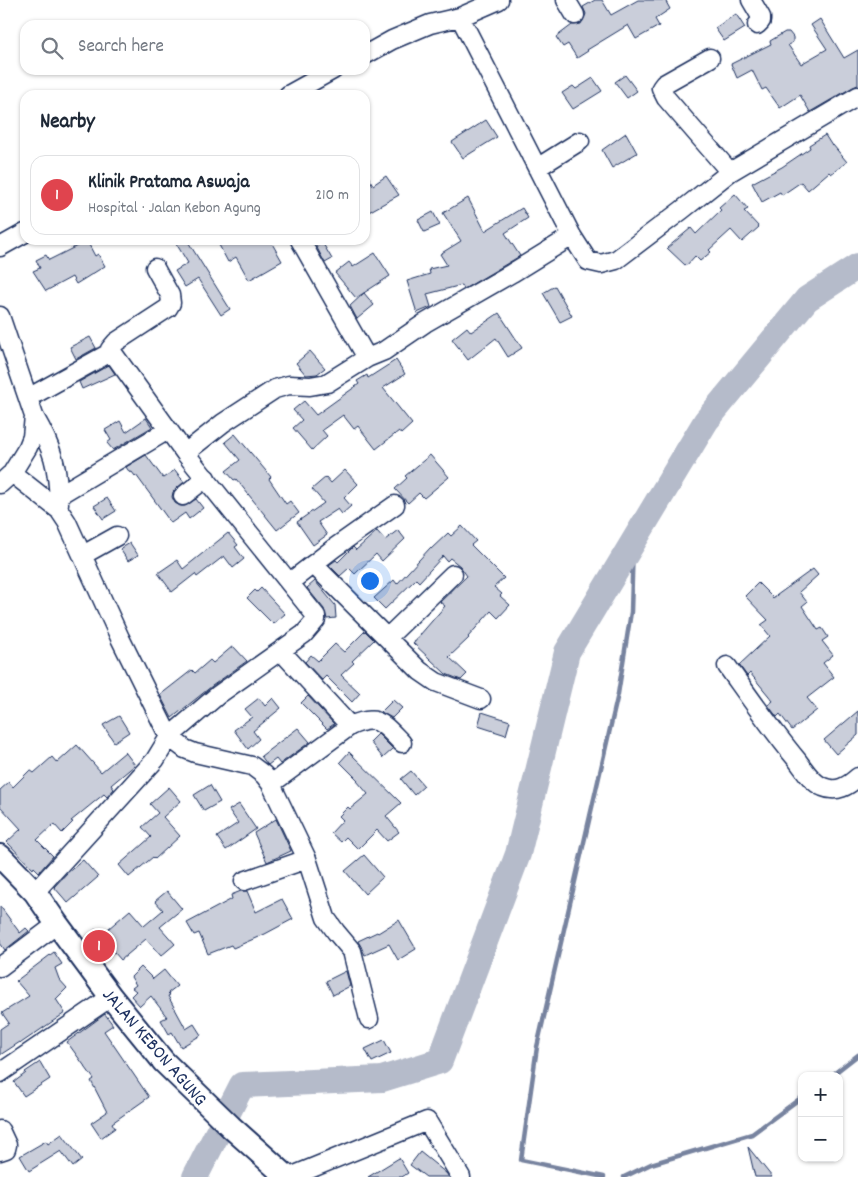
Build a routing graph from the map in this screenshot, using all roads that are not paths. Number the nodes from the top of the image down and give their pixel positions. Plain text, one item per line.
1 (499, 0) edge
2 (566, 0) edge
3 (751, 0) edge
4 (576, 15) dead end
5 (460, 17) junction
6 (757, 25) dead end
7 (370, 52) edge
8 (710, 58) dead end
9 (324, 75) edge
10 (297, 90) edge
11 (858, 96) edge
12 (580, 141) dead end
13 (537, 168) junction
14 (730, 172) junction
15 (20, 236) edge
16 (572, 236) junction
17 (303, 245) edge
18 (0, 247) edge
19 (155, 268) dead end
20 (0, 316) edge
21 (111, 352) junction
22 (367, 358) junction
23 (37, 393) dead end
24 (34, 416) junction
25 (168, 430) junction
26 (185, 452) junction
27 (206, 478) junction
28 (6, 479) edge
29 (183, 496) dead end
30 (59, 503) junction
31 (395, 505) dead end
32 (117, 536) dead end
33 (83, 555) junction
34 (313, 564) junction
35 (453, 574) dead end
36 (290, 582) junction
37 (387, 638) junction
38 (281, 651) junction
39 (727, 666) dead end
40 (481, 699) dead end
41 (350, 726) junction
42 (169, 737) junction
43 (402, 744) dead end
44 (858, 777) edge
45 (271, 784) junction
46 (0, 856) edge
47 (307, 859) junction
48 (244, 881) dead end
49 (35, 892) junction
50 (57, 924) junction
51 (0, 966) edge
52 (111, 997) junction
53 (369, 1020) dead end
54 (0, 1073) edge
55 (0, 1130) edge
56 (0, 1150) edge
57 (288, 1177) edge
58 (461, 1177) edge

1 - 5 street
2 - 4 street
3 - 6 street
5 - 7 street
5 - 13 street
8 - 14 street
9 - 10 street
11 - 14 street
12 - 13 street
13 - 16 street
14 - 16 street
15 - 18 street
16 - 22 street
17 - 22 street
19 - 21 street
20 - 24 street
21 - 23 street
21 - 25 street
22 - 26 street
24 - 28 street
24 - 30 street
25 - 26 street
25 - 30 street
26 - 27 street
27 - 29 street
27 - 36 street
28 - 30 street
30 - 33 street
31 - 34 street
32 - 33 street
33 - 42 street
34 - 36 street
34 - 37 street
35 - 37 street
36 - 38 street
37 - 40 street
38 - 41 street
38 - 42 street
39 - 44 street
41 - 43 street
41 - 45 street
42 - 45 street
42 - 49 street
45 - 47 street
46 - 49 main road, JALAN KEBON AGUNG
47 - 48 street
47 - 53 street
49 - 50 main road, JALAN KEBON AGUNG
50 - 51 street
50 - 52 main road, JALAN KEBON AGUNG
52 - 54 street
52 - 57 main road, JALAN KEBON AGUNG
55 - 56 street
57 - 58 street

